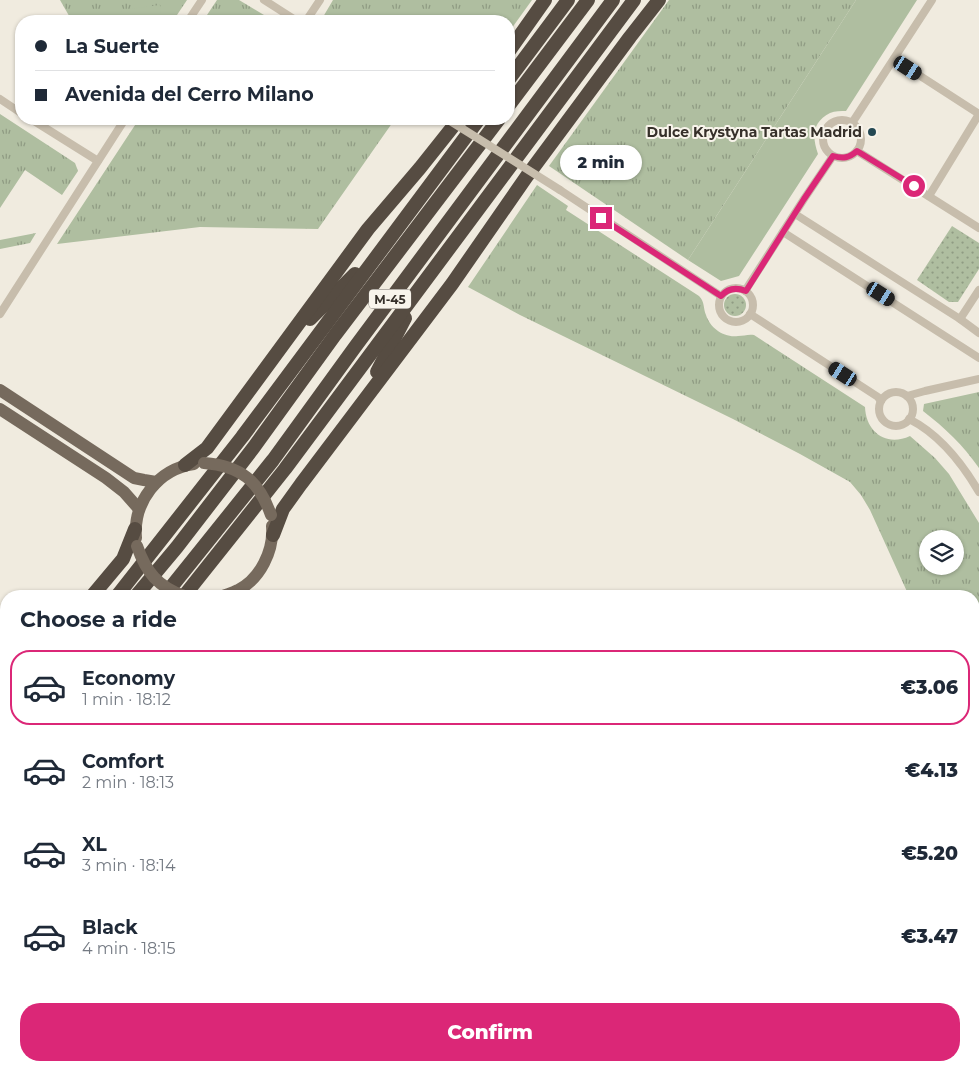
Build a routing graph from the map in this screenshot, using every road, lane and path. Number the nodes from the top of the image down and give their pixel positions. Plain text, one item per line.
1 (202, 0) edge
2 (264, 0) edge
3 (320, 0) edge
4 (545, 0) edge
5 (568, 0) edge
6 (588, 0) edge
7 (613, 0) edge
8 (634, 0) edge
9 (660, 0) edge
10 (932, 0) edge
11 (192, 15) edge
12 (288, 15) edge
13 (310, 15) edge
14 (515, 42) edge
15 (894, 59) junction
16 (515, 72) edge
17 (515, 97) edge
18 (0, 99) edge
19 (15, 108) edge
20 (979, 114) edge
21 (852, 123) junction
22 (41, 125) edge
23 (121, 125) edge
24 (454, 125) edge
25 (457, 125) edge
26 (476, 125) edge
27 (494, 125) edge
28 (857, 151) junction
29 (833, 156) junction
30 (98, 161) junction
31 (434, 181) junction
32 (929, 196) junction
33 (476, 213) junction
34 (795, 214) junction
35 (979, 228) edge
36 (784, 232) junction
37 (979, 290) edge
38 (746, 291) junction
39 (721, 296) junction
40 (0, 314) edge
41 (750, 314) junction
42 (960, 319) junction
43 (979, 333) edge
44 (979, 358) edge
45 (978, 378) edge
46 (254, 384) junction
47 (0, 390) edge
48 (907, 396) junction
49 (881, 401) junction
50 (0, 409) edge
51 (909, 419) junction
52 (348, 420) junction
53 (185, 465) junction
54 (156, 482) junction
55 (979, 492) edge
56 (139, 510) junction
57 (135, 529) junction
58 (273, 535) junction
59 (97, 590) edge
60 (122, 590) edge
61 (141, 590) edge
62 (169, 590) edge
63 (170, 590) edge
64 (189, 590) edge
65 (239, 590) edge

1 - 11 street
2 - 12 street
3 - 13 street
4 - 14 highway
5 - 16 highway
6 - 17 highway
7 - 62 highway, M-45
8 - 33 highway
9 - 52 highway
10 - 15 street
15 - 20 street
15 - 21 street
18 - 19 street
20 - 32 street
21 - 28 street
21 - 29 street
22 - 30 street
23 - 30 street
24 - 46 highway
25 - 39 street, bridge
26 - 31 highway
27 - 61 highway, M-45
28 - 29 street
28 - 32 street
29 - 34 street
30 - 40 street
31 - 46 highway
31 - 60 highway
32 - 35 street
33 - 52 highway
33 - 64 highway
34 - 36 street
34 - 42 street
36 - 38 street
36 - 44 street
37 - 42 street
38 - 39 street
38 - 41 street
39 - 41 street
41 - 49 street
42 - 43 street
45 - 48 street
46 - 53 highway
47 - 54 main road
48 - 49 street
48 - 51 street
49 - 51 street
50 - 56 main road
51 - 55 street
52 - 58 highway
53 - 54 main road
53 - 58 main road, bridge
54 - 56 main road
56 - 57 main road
57 - 59 highway
57 - 63 main road, bridge
58 - 65 main road

